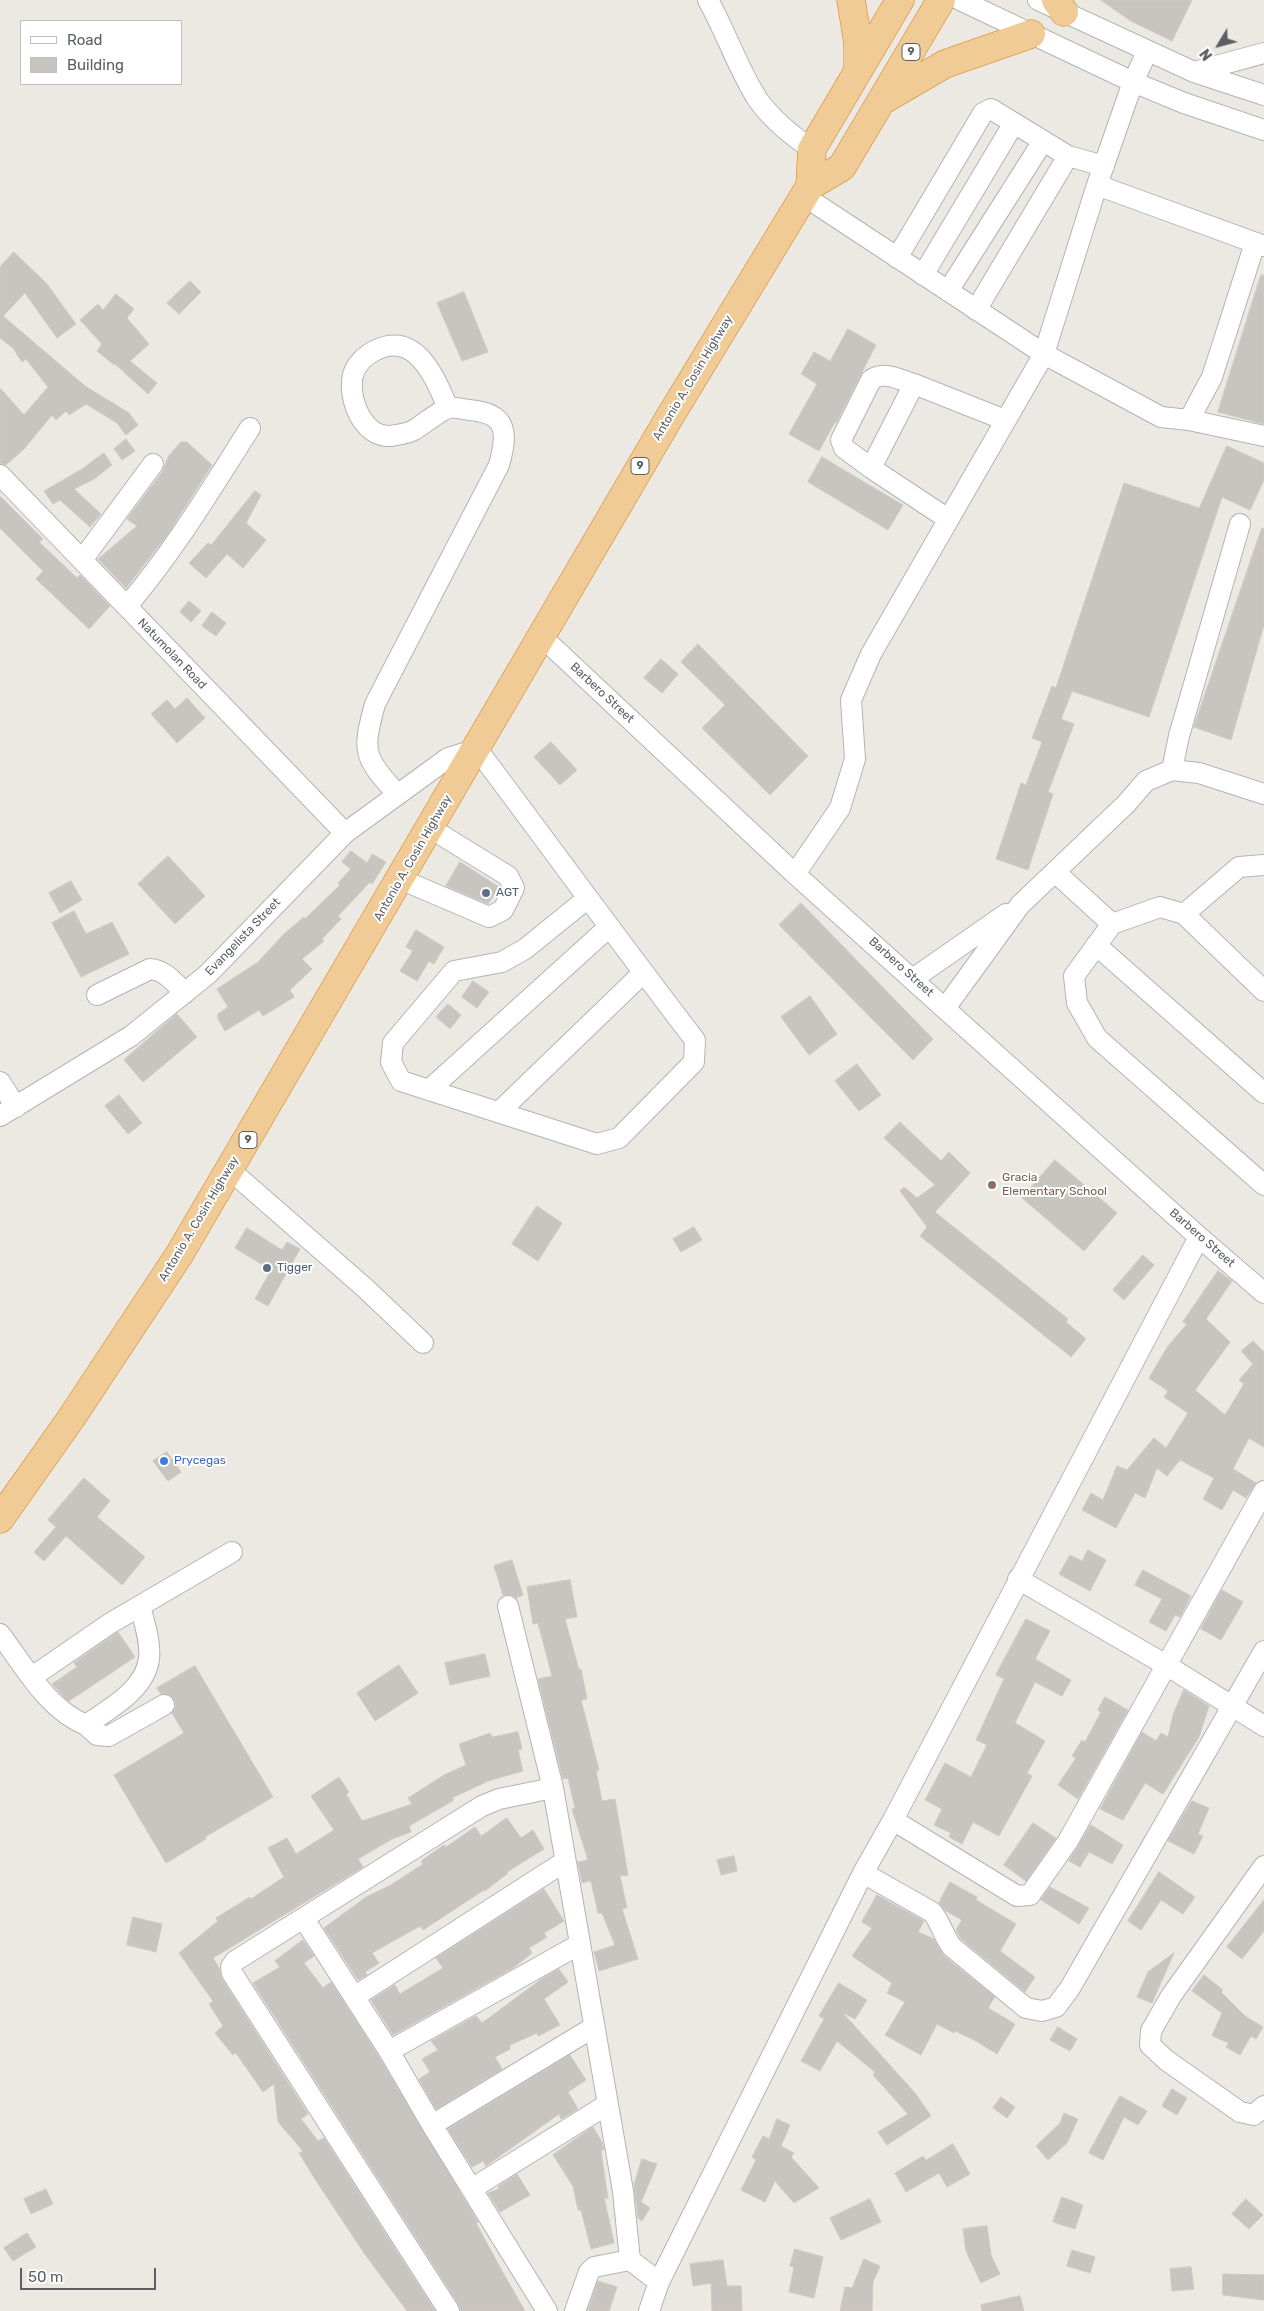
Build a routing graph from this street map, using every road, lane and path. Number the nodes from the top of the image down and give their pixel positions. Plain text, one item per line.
1 (708, 0) edge
2 (851, 0) edge
3 (900, 0) edge
4 (941, 0) edge
5 (960, 0) edge
6 (1038, 0) edge
7 (1060, 6) edge
8 (1031, 34) junction
9 (1147, 52) junction
10 (1264, 53) edge
11 (858, 71) junction
12 (1194, 72) junction
13 (1133, 82) junction
14 (1264, 95) edge
15 (880, 103) junction
16 (1014, 124) junction
17 (1264, 130) edge
18 (1043, 141) junction
19 (812, 149) junction
20 (1068, 156) junction
21 (1104, 166) junction
22 (1096, 185) junction
23 (807, 191) junction
24 (1259, 245) edge
25 (898, 258) junction
26 (923, 275) junction
27 (948, 291) junction
28 (976, 310) junction
29 (1044, 354) junction
30 (914, 384) junction
31 (448, 408) junction
32 (1005, 420) junction
33 (1189, 420) junction
34 (250, 428) dead end
35 (1264, 436) edge
36 (153, 464) dead end
37 (871, 468) junction
38 (0, 475) edge
39 (948, 520) junction
40 (1240, 524) dead end
41 (82, 560) junction
42 (126, 606) junction
43 (542, 637) junction
44 (476, 749) junction
45 (1172, 770) junction
46 (396, 794) junction
47 (1264, 794) edge
48 (430, 828) junction
49 (345, 833) junction
50 (1264, 865) edge
51 (1055, 872) junction
52 (796, 874) junction
53 (400, 879) junction
54 (588, 898) junction
55 (1020, 905) junction
56 (1184, 914) junction
57 (1112, 924) junction
58 (609, 926) junction
59 (1096, 945) junction
60 (643, 973) junction
61 (914, 978) junction
62 (1264, 990) edge
63 (184, 993) junction
64 (97, 995) dead end
65 (946, 1007) junction
66 (0, 1082) edge
67 (429, 1090) junction
68 (1264, 1093) edge
69 (8, 1112) edge
70 (499, 1112) junction
71 (230, 1170) junction
72 (1264, 1185) edge
73 (1199, 1237) junction
74 (1264, 1293) edge
75 (423, 1343) dead end
76 (1264, 1491) edge
77 (0, 1519) edge
78 (232, 1552) dead end
79 (1018, 1579) junction
80 (140, 1606) junction
81 (508, 1606) dead end
82 (0, 1634) edge
83 (1264, 1651) edge
84 (1166, 1665) junction
85 (32, 1677) junction
86 (164, 1706) dead end
87 (1232, 1707) junction
88 (86, 1725) junction
89 (1264, 1726) edge
90 (553, 1788) junction
91 (893, 1820) junction
92 (564, 1862) junction
93 (1264, 1866) edge
94 (863, 1873) junction
95 (304, 1919) junction
96 (580, 1944) junction
97 (354, 1997) junction
98 (594, 2027) junction
99 (389, 2051) junction
100 (608, 2104) junction
101 (1264, 2106) edge
102 (432, 2125) junction
103 (473, 2188) junction
104 (630, 2260) junction
105 (659, 2282) junction
106 (449, 2311) edge
107 (547, 2311) edge
108 (575, 2311) edge
109 (649, 2311) edge

1 - 19 street
2 - 11 highway
3 - 11 highway, Antonio A. Cosin Highway / 9
4 - 15 highway, Antonio A. Cosin Highway / 9
5 - 8 street
6 - 7 street
7 - 9 street
8 - 13 street
8 - 15 highway
9 - 12 street
9 - 13 street
10 - 12 street
11 - 19 highway, Antonio A. Cosin Highway / 9
12 - 14 street
13 - 17 street
13 - 21 street
15 - 23 highway, Antonio A. Cosin Highway / 9
16 - 18 street
16 - 25 street
16 - 26 street
18 - 20 street
18 - 27 street
19 - 23 highway, Antonio A. Cosin Highway / 9
20 - 21 street
20 - 28 street
21 - 22 street
22 - 24 street
22 - 29 street
23 - 25 street
23 - 43 highway, Antonio A. Cosin Highway / 9
24 - 33 street
25 - 26 street
26 - 27 street
27 - 28 street
28 - 29 street
29 - 32 street
29 - 33 street
30 - 32 street
30 - 37 street
30 - 37 street
31 - 31 street
31 - 46 street
32 - 39 street
33 - 35 street
34 - 42 street
36 - 41 street
37 - 39 street
38 - 41 street, Natumolan Road
39 - 52 street
40 - 45 street
41 - 42 street, Natumolan Road
42 - 49 street, Natumolan Road
43 - 44 highway, Antonio A. Cosin Highway / 9
43 - 52 street, Barbero Street
44 - 46 street, Evangelista Street
44 - 48 highway, Antonio A. Cosin Highway / 9
44 - 54 street
45 - 47 street
45 - 51 street
46 - 49 street, Evangelista Street
48 - 53 highway, Antonio A. Cosin Highway / 9
48 - 53 street
49 - 63 street, Evangelista Street
50 - 56 street
51 - 55 street
51 - 57 street
52 - 61 street, Barbero Street
53 - 71 highway, Antonio A. Cosin Highway / 9
54 - 58 street
54 - 67 street
55 - 61 street
55 - 65 street
56 - 57 street
56 - 62 street
57 - 59 street
58 - 60 street
58 - 67 street
59 - 68 street
59 - 72 street
60 - 70 street
60 - 70 street
61 - 65 street, Barbero Street
63 - 64 street
63 - 69 street, Evangelista Street
65 - 73 street, Barbero Street
66 - 69 street
67 - 70 street
71 - 75 street
71 - 77 highway, Antonio A. Cosin Highway / 9
73 - 74 street, Barbero Street
73 - 79 street
76 - 84 street
78 - 80 street
79 - 84 street
79 - 91 street
80 - 85 street
80 - 88 street
81 - 90 street
82 - 85 street
83 - 87 street
84 - 87 street
84 - 91 street
85 - 88 street
86 - 88 street
87 - 89 street
87 - 94 street
90 - 92 street
90 - 95 street
91 - 94 street
92 - 96 street
92 - 97 street
93 - 101 street
94 - 105 street
95 - 97 street
95 - 106 street
96 - 98 street
96 - 99 street
97 - 99 street
98 - 100 street
98 - 102 street
99 - 102 street
100 - 103 street
100 - 104 street
102 - 103 street
103 - 107 street
104 - 105 street
104 - 108 street
105 - 109 street

